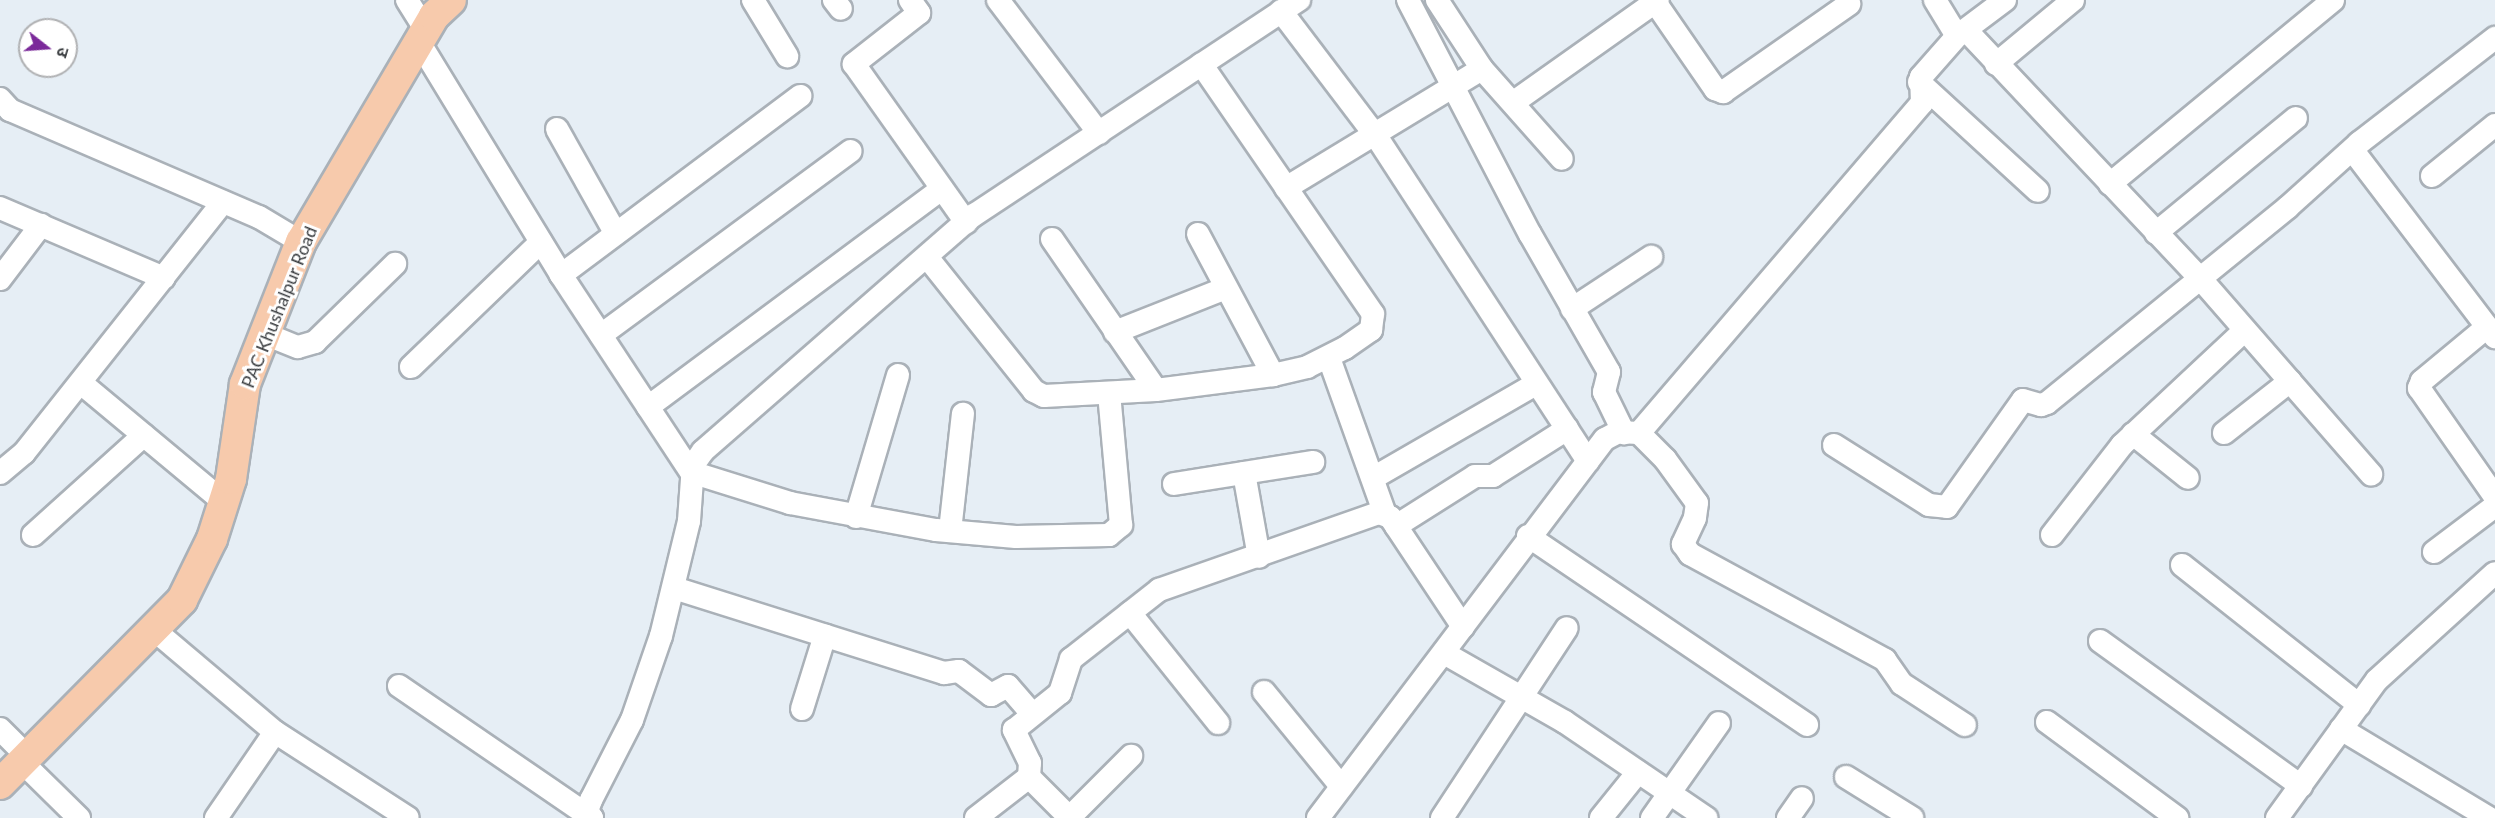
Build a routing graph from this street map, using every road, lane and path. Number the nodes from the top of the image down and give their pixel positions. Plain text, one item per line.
1 (407, 0) edge
2 (451, 0) edge
3 (753, 0) edge
4 (910, 0) edge
5 (998, 0) edge
6 (1408, 0) edge
7 (1437, 0) edge
8 (1935, 0) edge
9 (2005, 0) edge
10 (2073, 0) edge
11 (2333, 0) edge
12 (1656, 1) edge
13 (1849, 4) dead end
14 (1290, 5) edge
15 (1962, 33) junction
16 (422, 36) junction
17 (2495, 38) edge
18 (787, 56) dead end
19 (1201, 64) junction
20 (1996, 64) junction
21 (1482, 69) junction
22 (1919, 82) junction
23 (1455, 88) junction
24 (800, 96) dead end
25 (0, 99) edge
26 (1514, 102) junction
27 (2296, 118) dead end
28 (2495, 125) edge
29 (557, 129) dead end
30 (1099, 133) junction
31 (1376, 136) junction
32 (851, 151) dead end
33 (2354, 152) junction
34 (1562, 159) dead end
35 (2432, 176) dead end
36 (2110, 184) junction
37 (1286, 188) junction
38 (942, 189) junction
39 (2038, 191) dead end
40 (223, 202) junction
41 (0, 208) edge
42 (966, 222) junction
43 (41, 225) junction
44 (2156, 233) junction
45 (616, 234) junction
46 (1198, 234) dead end
47 (1052, 239) dead end
48 (301, 242) junction
49 (541, 242) junction
50 (927, 257) junction
51 (1651, 257) dead end
52 (395, 264) dead end
53 (561, 274) junction
54 (2199, 277) junction
55 (164, 278) junction
56 (0, 279) edge
57 (1226, 288) junction
58 (1572, 309) junction
59 (2246, 330) junction
60 (1115, 332) junction
61 (2491, 332) edge
62 (265, 334) junction
63 (601, 335) junction
64 (1329, 358) junction
65 (411, 367) dead end
66 (898, 375) dead end
67 (1273, 375) junction
68 (2290, 381) junction
69 (81, 383) junction
70 (1536, 384) junction
71 (1156, 390) junction
72 (1109, 394) junction
73 (648, 407) junction
74 (963, 414) dead end
75 (1567, 429) junction
76 (1631, 433) junction
77 (2224, 433) dead end
78 (2133, 434) junction
79 (144, 435) junction
80 (1834, 446) dead end
81 (1588, 461) junction
82 (1312, 462) dead end
83 (691, 472) junction
84 (0, 473) edge
85 (1244, 473) junction
86 (2371, 474) dead end
87 (1372, 478) junction
88 (2188, 478) dead end
89 (1174, 484) dead end
90 (2495, 497) edge
91 (224, 502) junction
92 (2495, 506) edge
93 (856, 517) junction
94 (1391, 520) junction
95 (950, 531) junction
96 (33, 535) dead end
97 (2052, 535) dead end
98 (1528, 536) junction
99 (2434, 552) dead end
100 (1259, 557) junction
101 (2182, 565) dead end
102 (2495, 573) edge
103 (674, 588) junction
104 (1130, 613) junction
105 (1463, 627) junction
106 (1567, 628) dead end
107 (153, 629) junction
108 (825, 635) junction
109 (2100, 641) dead end
110 (1444, 654) junction
111 (399, 686) dead end
112 (1264, 692) dead end
113 (1520, 699) junction
114 (2359, 705) junction
115 (802, 709) dead end
116 (1032, 714) junction
117 (2047, 722) dead end
118 (1218, 723) dead end
119 (1719, 723) dead end
120 (1808, 725) dead end
121 (1965, 725) dead end
122 (0, 729) edge
123 (2341, 729) junction
124 (275, 732) junction
125 (1131, 756) dead end
126 (25, 759) junction
127 (1638, 772) junction
128 (1029, 777) junction
129 (1846, 777) dead end
130 (0, 784) edge
131 (1341, 786) junction
132 (2301, 786) junction
133 (1670, 793) junction
134 (1802, 798) dead end
135 (79, 818) edge
136 (216, 818) edge
137 (408, 818) edge
138 (592, 818) edge
139 (976, 818) edge
140 (1070, 818) edge
141 (1318, 818) edge
142 (1442, 818) edge
143 (1601, 818) edge
144 (1652, 818) edge
145 (1706, 818) edge
146 (1788, 818) edge
147 (1912, 818) edge
148 (2177, 818) edge
149 (2277, 818) edge
150 (2489, 818) edge

1 - 16 street
2 - 16 main road, PAC Khushalpur Road
3 - 18 street
4 - 38 street
5 - 30 street
6 - 23 street
7 - 21 street
8 - 15 street
9 - 15 street
10 - 20 street
11 - 36 street
12 - 13 street
12 - 26 street
14 - 19 street
14 - 31 street
15 - 20 street
15 - 22 street
16 - 48 main road, PAC Khushalpur Road
16 - 49 street
17 - 33 street
19 - 30 street
19 - 37 street
20 - 36 street
21 - 23 street
21 - 26 street
22 - 39 street
22 - 76 street
23 - 31 street
23 - 58 street
24 - 45 street
25 - 40 street
26 - 34 street
27 - 44 street
28 - 35 street
29 - 45 street
30 - 42 street
31 - 37 street
31 - 70 street
32 - 63 street
33 - 54 street
33 - 61 street
36 - 44 street
37 - 64 street
38 - 42 street
38 - 73 street
40 - 48 street
40 - 55 street
41 - 43 street
42 - 50 street
43 - 55 street
43 - 56 street
44 - 54 street
45 - 53 street
46 - 57 street
47 - 60 street
48 - 62 main road, PAC Khushalpur Road
49 - 53 street
49 - 65 street
50 - 72 street
50 - 83 street
51 - 58 street
52 - 62 street
53 - 63 street
54 - 59 street
54 - 80 street
55 - 69 street
57 - 60 street
57 - 67 street
58 - 76 street
59 - 68 street
59 - 78 street
60 - 71 street
61 - 90 street
62 - 91 main road, PAC Khushalpur Road
63 - 73 street
64 - 67 street
64 - 87 street
66 - 93 street
67 - 71 street
68 - 77 street
68 - 86 street
69 - 79 street
69 - 84 street
70 - 75 street
70 - 87 street
71 - 72 street
72 - 95 street
73 - 83 street
74 - 95 street
75 - 81 street
75 - 94 street
76 - 81 street
76 - 121 street
78 - 88 street
78 - 97 street
79 - 91 street
79 - 96 street
81 - 98 street
82 - 85 street
83 - 93 street
83 - 103 street
85 - 89 street
85 - 100 street
87 - 94 street
91 - 107 main road, PAC Khushalpur Road
92 - 99 street
93 - 95 street
94 - 100 street
94 - 105 street
98 - 105 street
98 - 120 street
100 - 104 street
101 - 114 street
102 - 114 street
103 - 108 street
103 - 138 street
104 - 116 street
104 - 118 street
105 - 110 street
106 - 113 street
107 - 124 street
107 - 126 main road, PAC Khushalpur Road
108 - 115 street
108 - 116 street
109 - 132 street
110 - 113 street
110 - 131 street
111 - 138 street
112 - 131 street
113 - 127 street
113 - 142 street
114 - 123 street
116 - 128 street
117 - 148 street
119 - 133 street
122 - 126 street
123 - 132 street
123 - 150 street
124 - 136 street
124 - 137 street
125 - 140 street
126 - 130 main road, PAC Khushalpur Road
126 - 135 street
127 - 133 street
127 - 143 street
128 - 139 street
128 - 140 street
129 - 147 street
131 - 141 street
132 - 149 street
133 - 144 street
133 - 145 street
134 - 146 street

